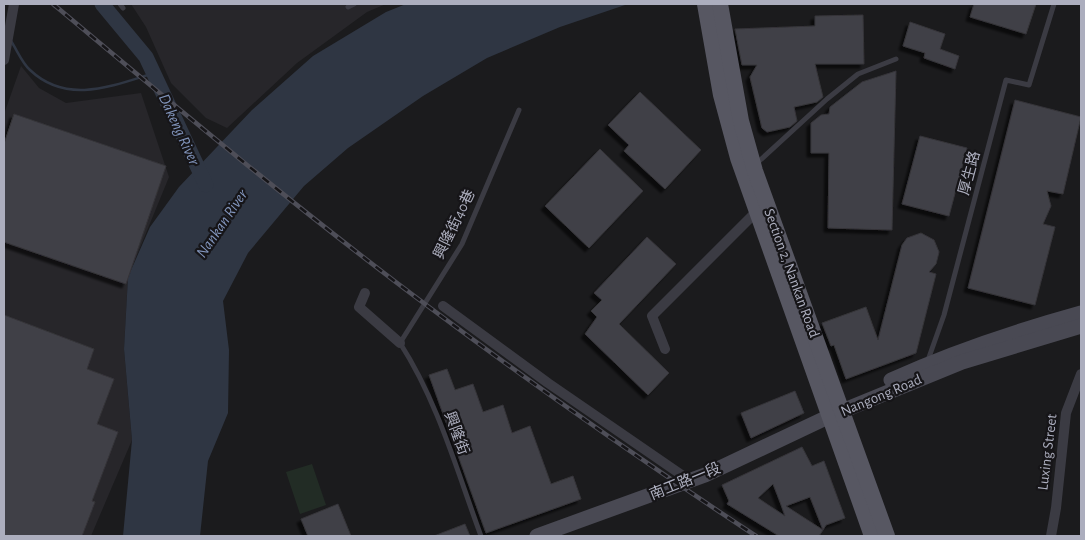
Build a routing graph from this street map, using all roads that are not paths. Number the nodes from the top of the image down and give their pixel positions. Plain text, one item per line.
1 (14, 4) edge
2 (354, 4) edge
3 (705, 4) edge
4 (720, 4) edge
5 (1054, 4) edge
6 (348, 7) dead end
7 (5, 45) edge
8 (896, 59) dead end
9 (4, 60) edge
10 (519, 110) dead end
11 (753, 166) junction
12 (757, 211) junction
13 (365, 293) dead end
14 (443, 306) dead end
15 (1081, 313) edge
16 (1081, 326) edge
17 (400, 344) junction
18 (665, 349) dead end
19 (928, 369) junction
20 (1081, 374) edge
21 (836, 410) junction
22 (689, 480) junction
23 (481, 536) edge
24 (537, 536) edge
25 (872, 536) edge
26 (887, 536) edge
27 (1051, 536) edge

1 - 7 street
2 - 6 lane
3 - 12 main road, Section 2, Nankan Road
4 - 11 main road, Section 2, Nankan Road
5 - 19 lane, 厚生路
7 - 9 street
8 - 11 lane
10 - 17 lane, 興隆街40巷
11 - 21 main road, Section 2, Nankan Road
12 - 18 street
12 - 21 main road, Section 2, Nankan Road
13 - 17 street
14 - 22 street
15 - 19 street, Nangong Road
16 - 19 street, Nangong Road
17 - 23 lane, 興隆街
19 - 21 street, Nangong Road
20 - 27 street, Luxing Street
21 - 22 street, 南工路一段
21 - 25 main road, Section 2, Nankan Road
21 - 26 main road, Section 2, Nankan Road
22 - 24 street, 南工路一段

